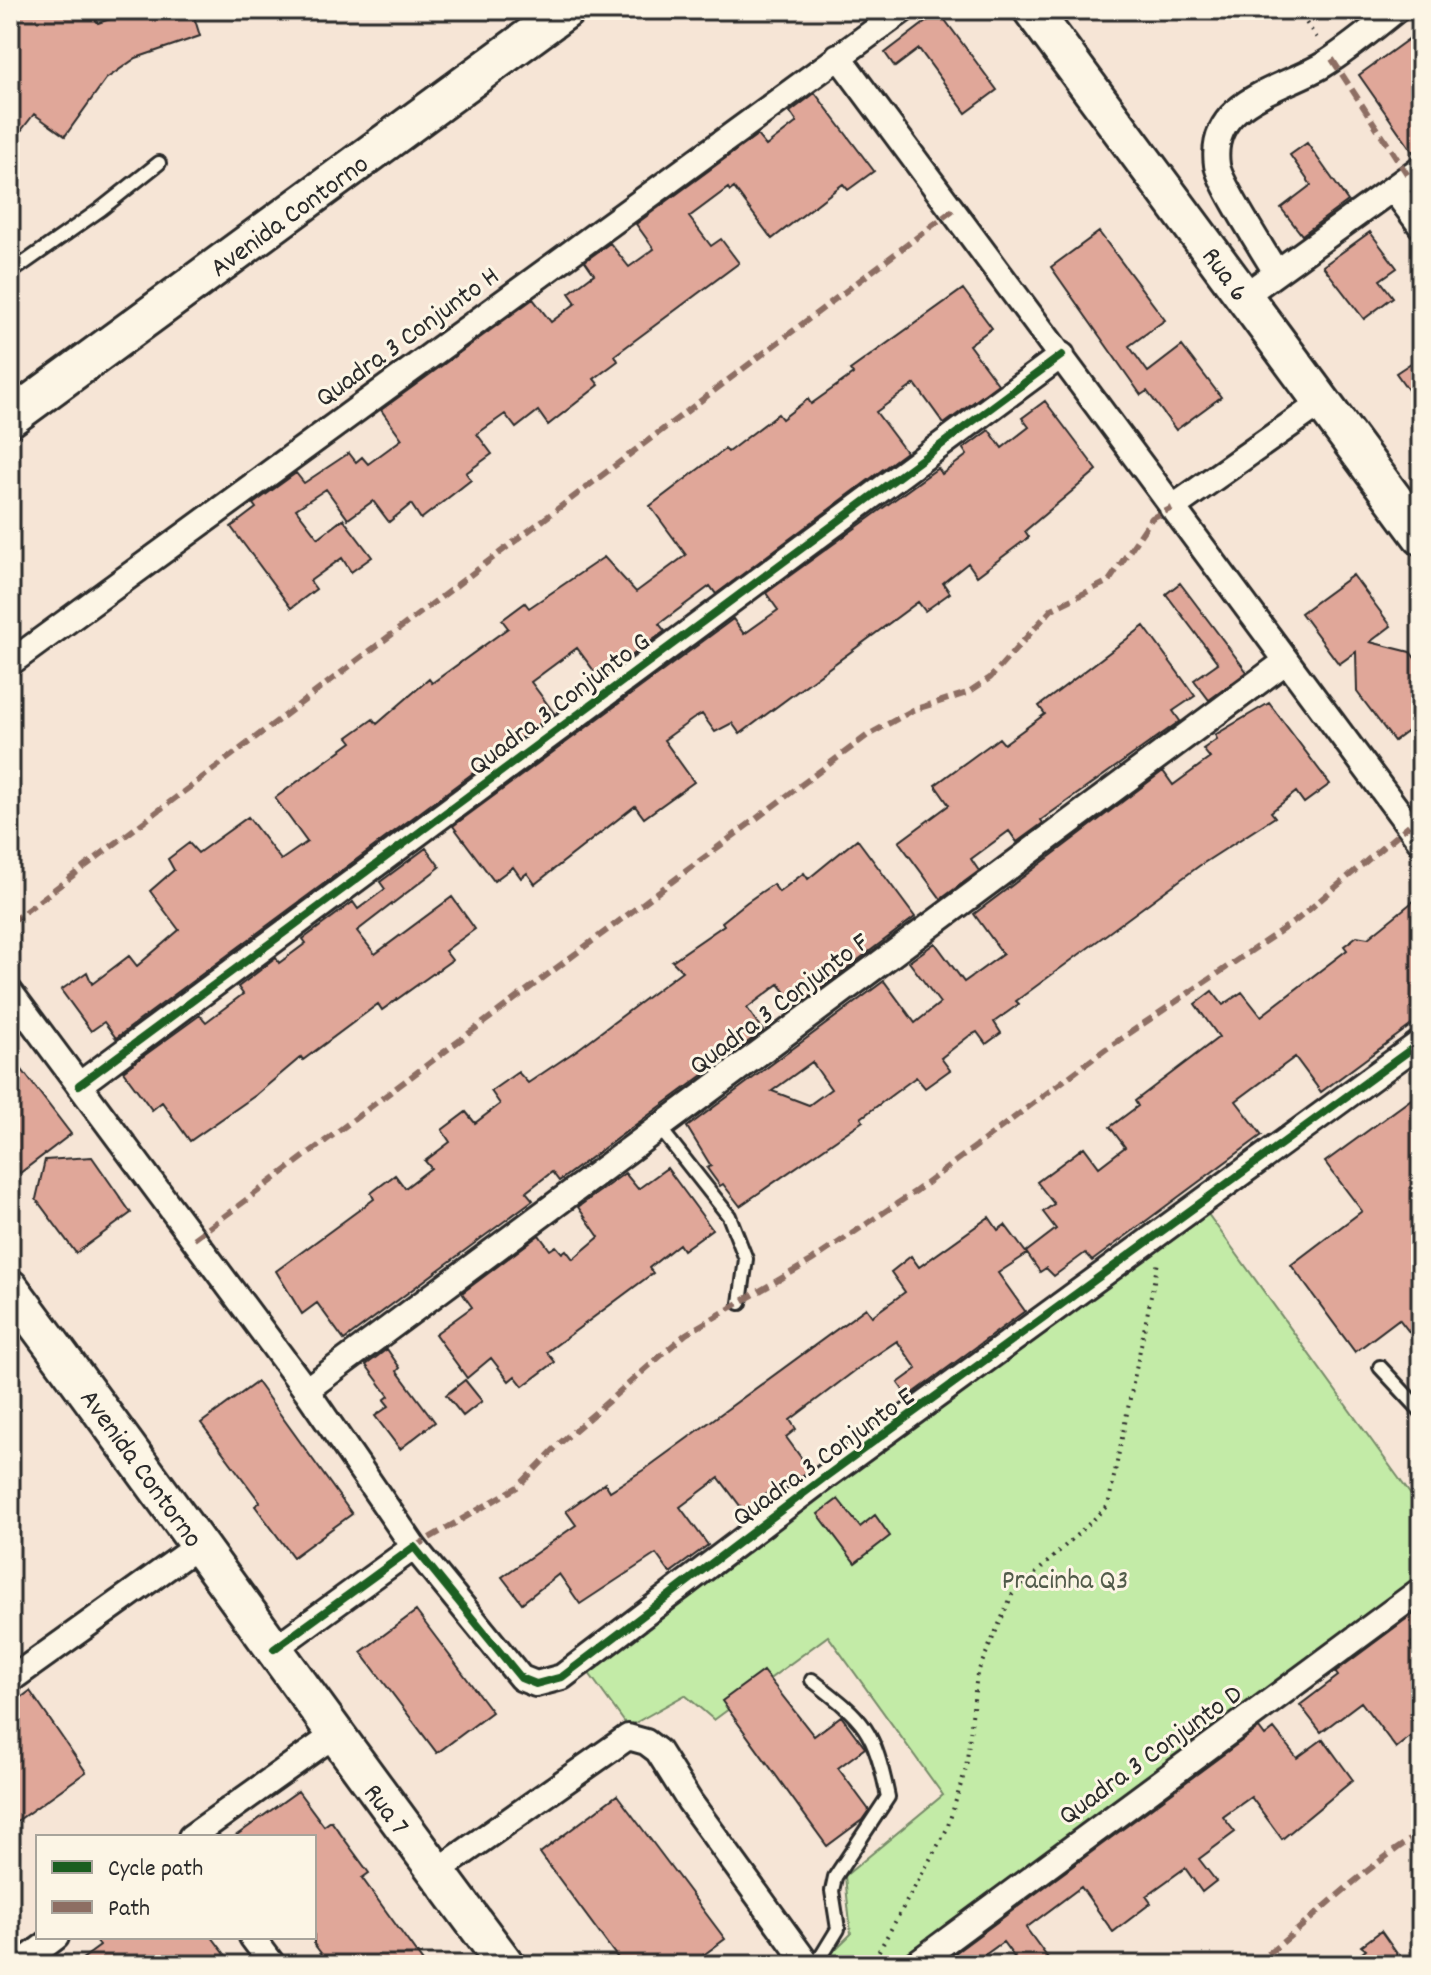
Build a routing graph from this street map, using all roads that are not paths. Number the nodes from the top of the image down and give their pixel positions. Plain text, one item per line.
1 (566, 10) edge
2 (903, 10) edge
3 (1396, 10) edge
4 (1039, 12) edge
5 (838, 56) junction
6 (159, 163) dead end
7 (1421, 168) edge
8 (1393, 189) junction
9 (1421, 226) edge
10 (1276, 272) junction
11 (10, 273) edge
12 (1244, 296) junction
13 (1062, 355) junction
14 (1322, 402) junction
15 (10, 418) edge
16 (1172, 508) junction
17 (1421, 536) edge
18 (1285, 662) junction
19 (10, 663) edge
20 (1421, 842) edge
21 (10, 992) edge
22 (1421, 1042) edge
23 (79, 1085) junction
24 (659, 1127) junction
25 (10, 1288) edge
26 (740, 1303) dead end
27 (1380, 1367) dead end
28 (306, 1390) junction
29 (1421, 1411) edge
30 (200, 1544) junction
31 (414, 1547) junction
32 (1421, 1590) edge
33 (274, 1649) junction
34 (10, 1680) edge
35 (812, 1680) dead end
36 (334, 1735) junction
37 (194, 1835) edge
38 (436, 1872) junction
39 (53, 1939) edge
40 (254, 1939) edge
41 (19, 1965) edge
42 (273, 1965) edge
43 (506, 1965) edge
44 (808, 1965) edge
45 (816, 1965) edge
46 (914, 1965) edge

1 - 15 main road, Avenida Contorno
2 - 5 street, Quadra 3 Conjunto H
3 - 10 street
4 - 12 main road, Rua 6
5 - 13 street
5 - 19 street, Quadra 3 Conjunto H
6 - 11 lane
7 - 8 street
8 - 9 street
8 - 10 street
10 - 12 street
12 - 14 main road, Rua 6
13 - 16 street
13 - 23 street, Quadra 3 Conjunto G
14 - 16 street
14 - 17 main road, Rua 6
16 - 18 street
18 - 20 street
18 - 24 street, Quadra 3 Conjunto F
21 - 23 street, Quadra 3 Conjunto E
22 - 31 street, Quadra 3 Conjunto E
23 - 28 street, Quadra 3 Conjunto E
24 - 26 lane
24 - 28 street, Quadra 3 Conjunto F
25 - 30 main road, Avenida Contorno
27 - 29 lane
28 - 31 street, Quadra 3 Conjunto E
30 - 33 main road, Avenida Contorno
30 - 34 street
31 - 33 street
32 - 46 street, Quadra 3 Conjunto D
33 - 36 main road, Rua 7
35 - 45 lane
36 - 37 street
36 - 38 main road, Rua 7
38 - 43 main road, Rua 7
38 - 44 street
39 - 41 street
40 - 42 street

